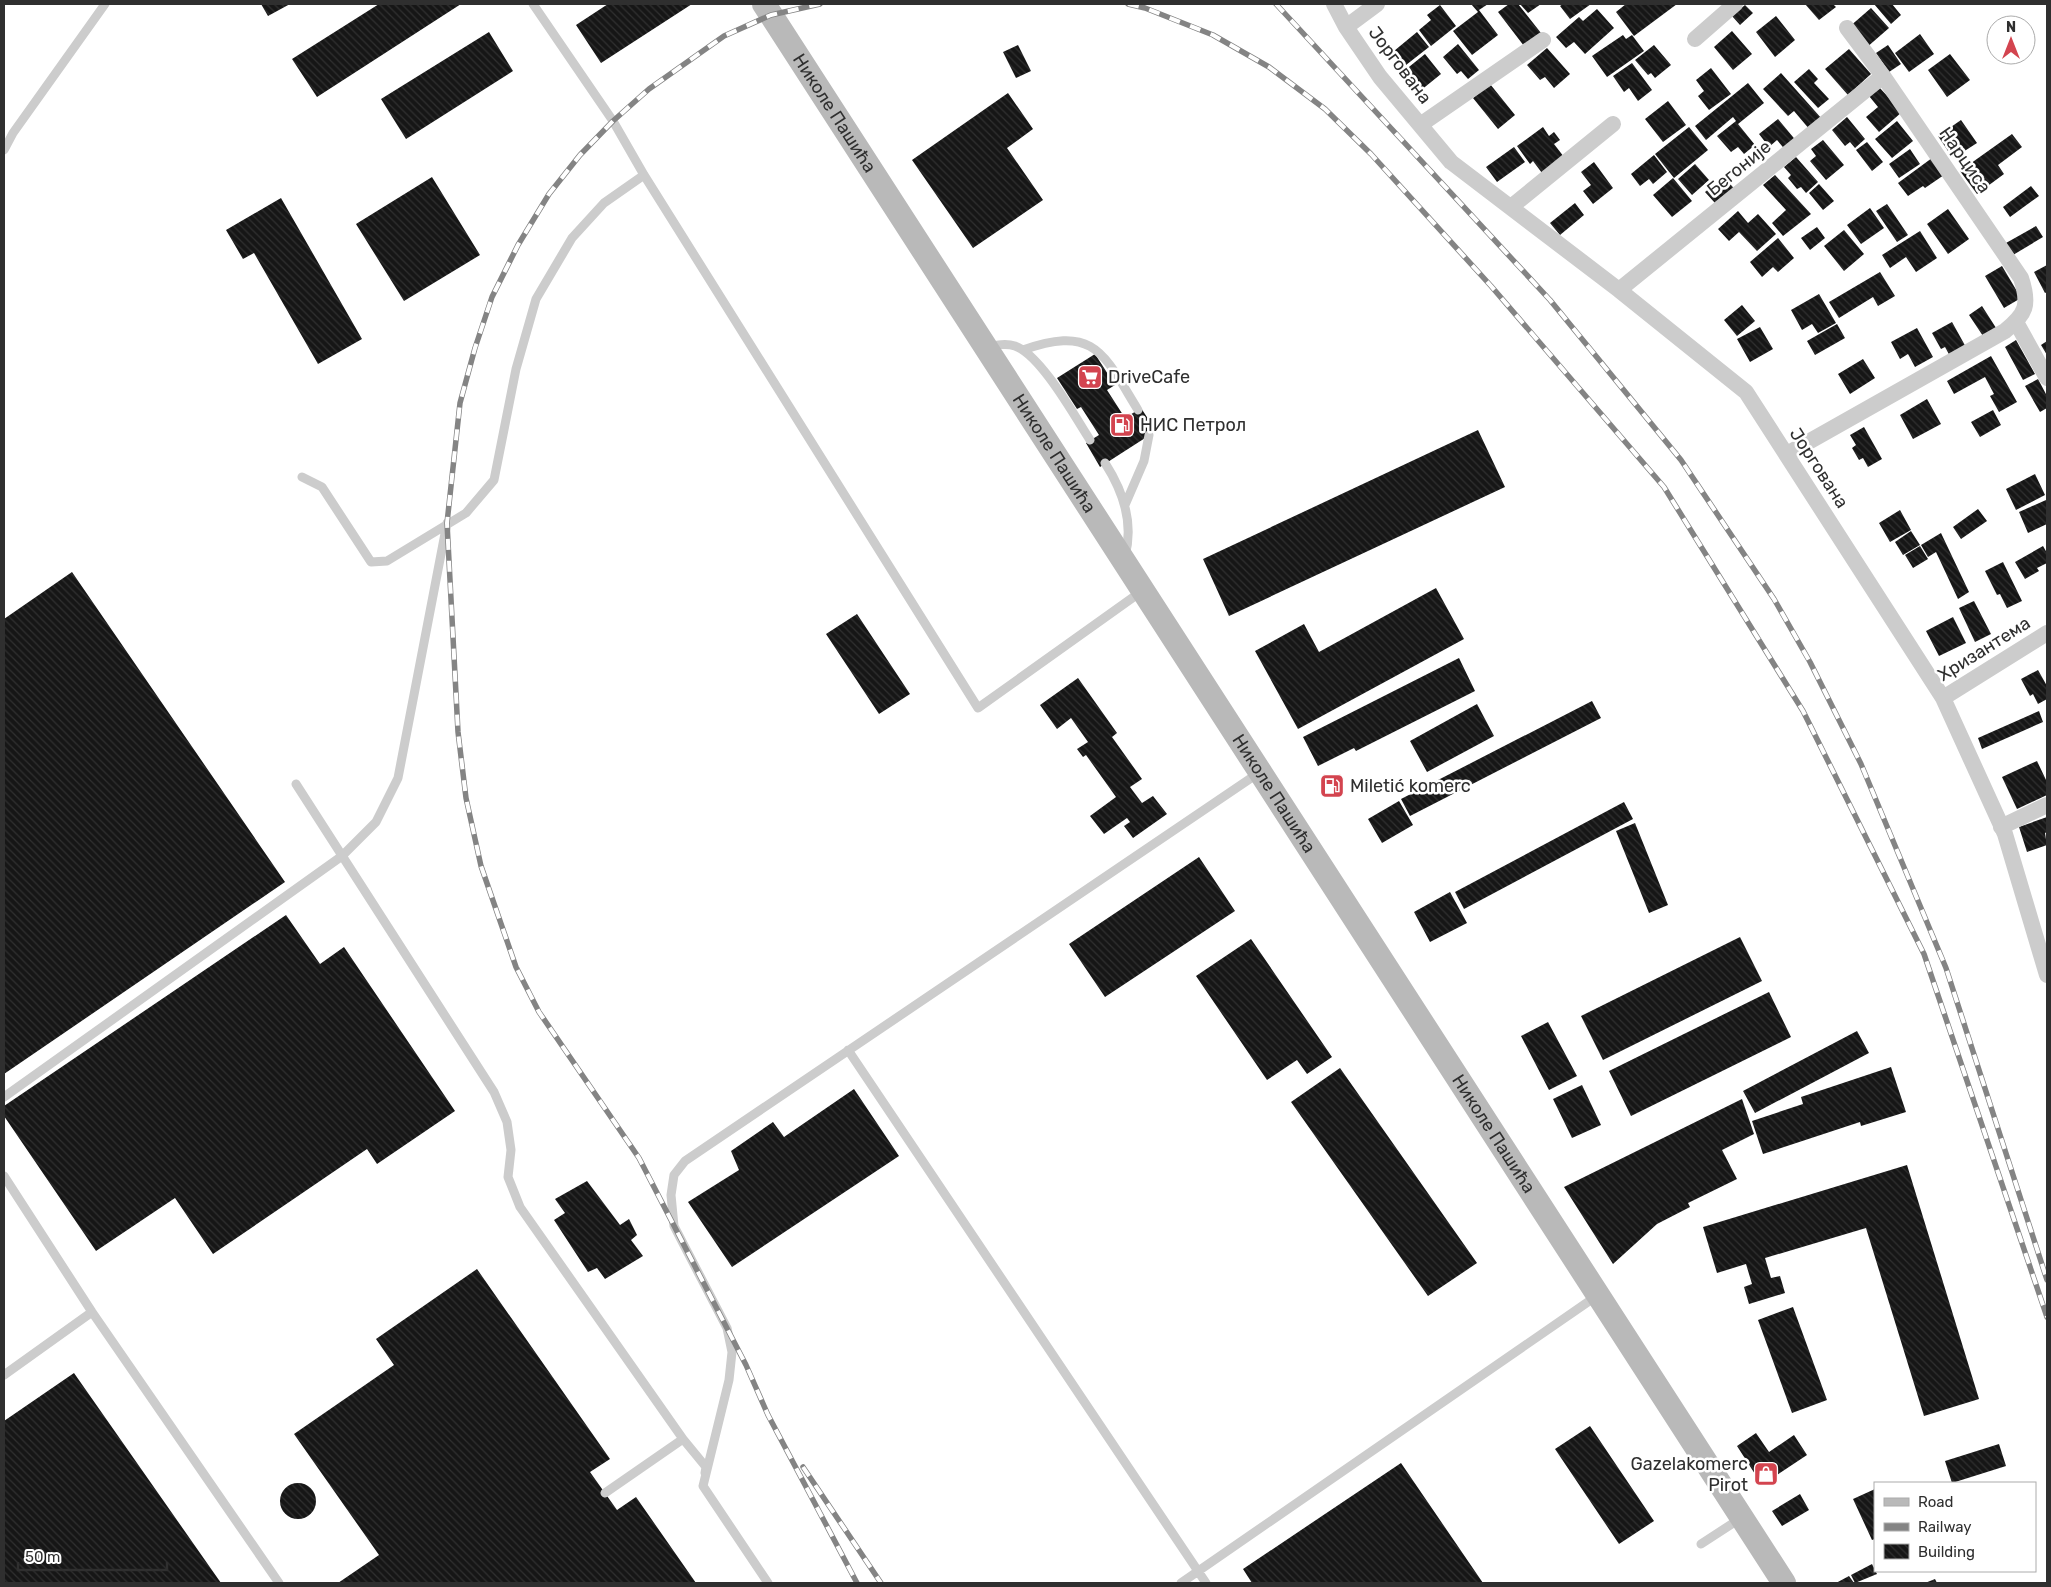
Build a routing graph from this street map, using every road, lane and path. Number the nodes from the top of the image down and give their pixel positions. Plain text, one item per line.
1 (105, 4) edge
2 (533, 4) edge
3 (764, 4) edge
4 (1334, 4) edge
5 (1377, 4) edge
6 (1736, 4) edge
7 (1346, 27) junction
8 (1847, 28) dead end
9 (1695, 39) dead end
10 (1543, 40) dead end
11 (1883, 76) junction
12 (1613, 124) dead end
13 (1420, 125) junction
14 (4, 150) edge
15 (644, 175) junction
16 (1511, 207) junction
17 (1619, 290) junction
18 (2016, 322) junction
19 (986, 347) junction
20 (1023, 350) junction
21 (2047, 378) edge
22 (1138, 410) dead end
23 (1149, 435) dead end
24 (1090, 440) dead end
25 (1786, 454) junction
26 (1105, 463) dead end
27 (302, 477) dead end
28 (1125, 505) junction
29 (447, 523) junction
30 (1123, 561) junction
31 (1143, 591) junction
32 (2047, 633) edge
33 (1943, 698) junction
34 (1260, 772) junction
35 (296, 784) dead end
36 (2047, 804) edge
37 (2001, 827) junction
38 (342, 856) junction
39 (2047, 975) edge
40 (848, 1050) junction
41 (4, 1097) edge
42 (4, 1176) edge
43 (1598, 1295) junction
44 (92, 1312) junction
45 (4, 1376) edge
46 (683, 1439) junction
47 (703, 1486) junction
48 (605, 1493) dead end
49 (1741, 1518) junction
50 (1701, 1544) dead end
51 (1198, 1572) junction
52 (278, 1583) edge
53 (768, 1583) edge
54 (1181, 1583) edge
55 (1206, 1583) edge
56 (1784, 1583) edge

1 - 14 lane
2 - 15 lane
3 - 19 main road, Николе Пашића
4 - 7 street, Јоргована
5 - 7 street
6 - 9 street
7 - 13 street, Јоргована
8 - 11 street, Нарциса
10 - 13 street, Јоргована
11 - 17 street, Бегоније
11 - 18 street, Нарциса
12 - 16 street
13 - 16 street, Јоргована
15 - 29 lane
15 - 31 lane
16 - 17 street, Јоргована
17 - 25 street, Јоргована
18 - 21 street
18 - 25 street, Нарциса
19 - 20 lane
19 - 30 main road, Николе Пашића
20 - 22 lane
20 - 24 lane
23 - 28 lane
25 - 33 street, Јоргована
26 - 28 lane
27 - 29 lane
28 - 30 lane
29 - 38 lane
30 - 31 main road, Николе Пашића
31 - 34 main road, Николе Пашића
32 - 33 street, Хризантема
33 - 37 street, Јоргована
34 - 40 lane
34 - 43 main road, Николе Пашића
35 - 38 lane
36 - 37 street
37 - 39 street, Јоргована
38 - 41 lane
38 - 46 lane
40 - 47 lane
40 - 51 lane
42 - 44 lane
43 - 49 main road, Николе Пашића
43 - 51 lane
44 - 45 lane
44 - 52 lane
46 - 47 lane
46 - 48 lane
47 - 53 lane
49 - 50 lane
49 - 56 main road, Николе Пашића
51 - 54 lane
51 - 55 lane

